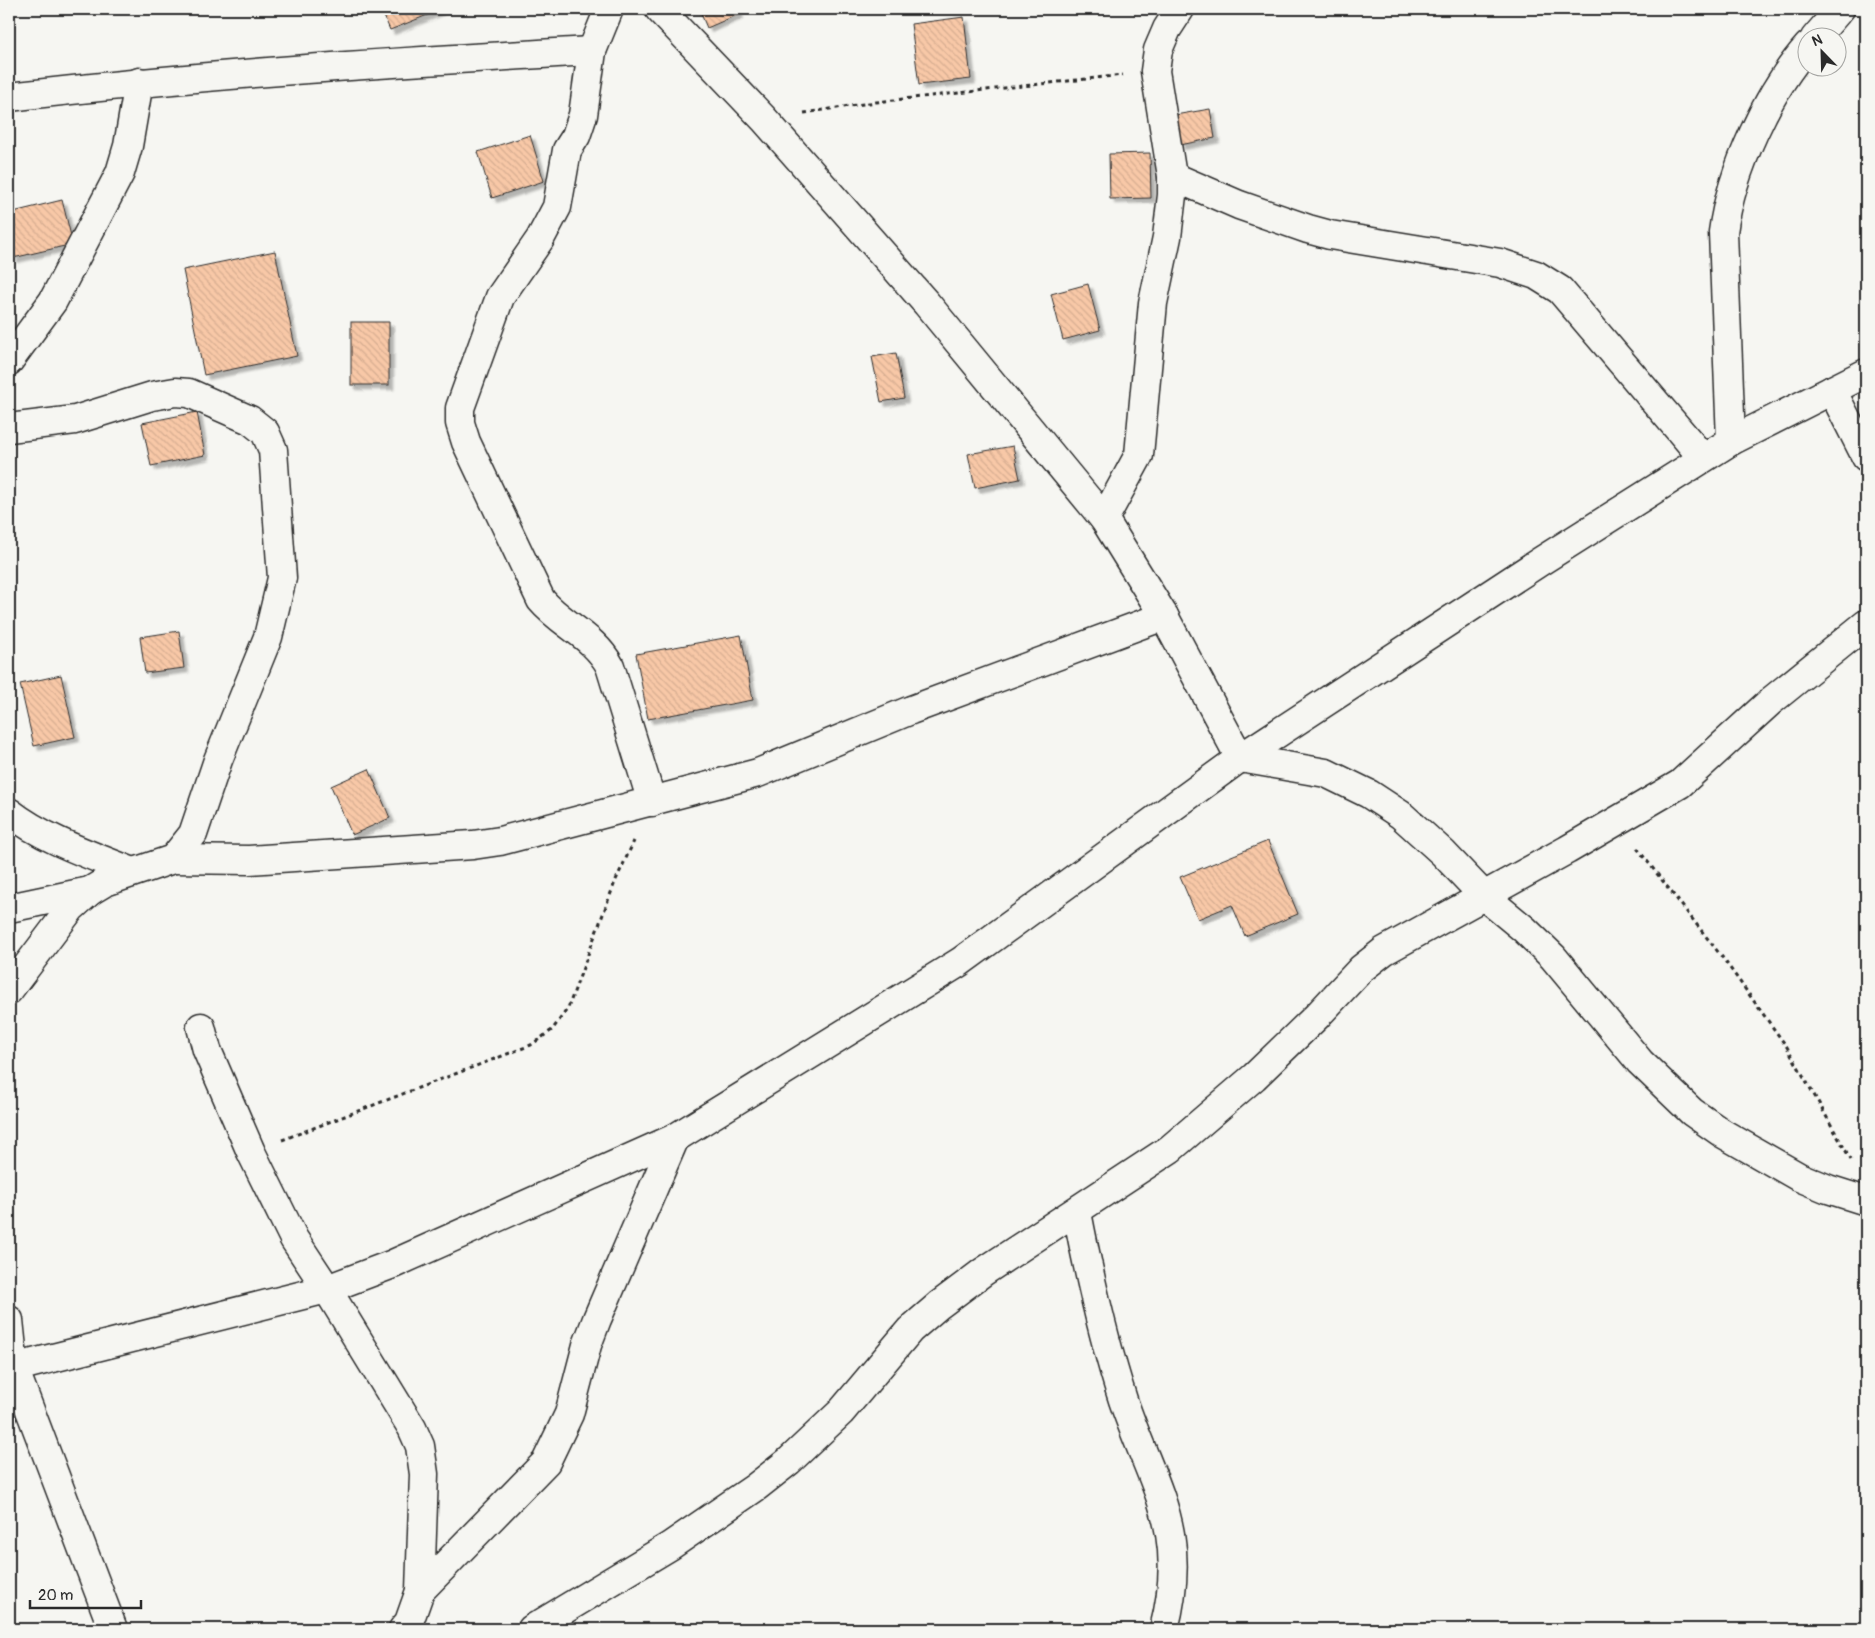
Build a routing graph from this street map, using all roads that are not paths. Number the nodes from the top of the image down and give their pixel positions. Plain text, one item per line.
1 (609, 9) edge
2 (659, 9) edge
3 (1180, 9) edge
4 (1840, 9) edge
5 (1824, 28) edge
6 (592, 51) junction
7 (1798, 59) edge
8 (139, 82) junction
9 (9, 97) edge
10 (1172, 176) junction
11 (9, 361) edge
12 (1866, 373) edge
13 (1832, 390) junction
14 (9, 428) edge
15 (1731, 441) junction
16 (1866, 457) edge
17 (1703, 458) junction
18 (1104, 519) junction
19 (1164, 616) junction
20 (1866, 624) edge
21 (1240, 758) junction
22 (652, 802) junction
23 (9, 812) edge
24 (173, 859) junction
25 (133, 872) junction
26 (90, 891) junction
27 (1484, 896) junction
28 (9, 908) edge
29 (9, 990) edge
30 (201, 1027) dead end
31 (676, 1138) junction
32 (1866, 1201) edge
33 (1076, 1212) junction
34 (327, 1289) junction
35 (9, 1320) edge
36 (11, 1368) edge
37 (420, 1591) junction
38 (407, 1627) edge
39 (113, 1629) edge
40 (532, 1629) edge
41 (1164, 1629) edge

1 - 6 street
2 - 18 street
3 - 10 street
4 - 5 street
6 - 8 street
6 - 22 street
7 - 15 street
8 - 9 street
8 - 11 street
10 - 17 street
10 - 18 street
12 - 13 street
13 - 15 street
13 - 16 street
14 - 24 street
15 - 17 street
17 - 21 street
18 - 19 street
19 - 21 street
19 - 22 street
20 - 27 street
21 - 27 street
21 - 31 street
22 - 24 street
23 - 25 street
24 - 25 street
25 - 26 street
26 - 28 street
26 - 29 street
27 - 32 street
27 - 33 street
30 - 34 street
31 - 34 street
31 - 37 street
33 - 40 street
33 - 41 street
34 - 36 street
34 - 37 street
35 - 36 street
36 - 39 street
37 - 38 street

